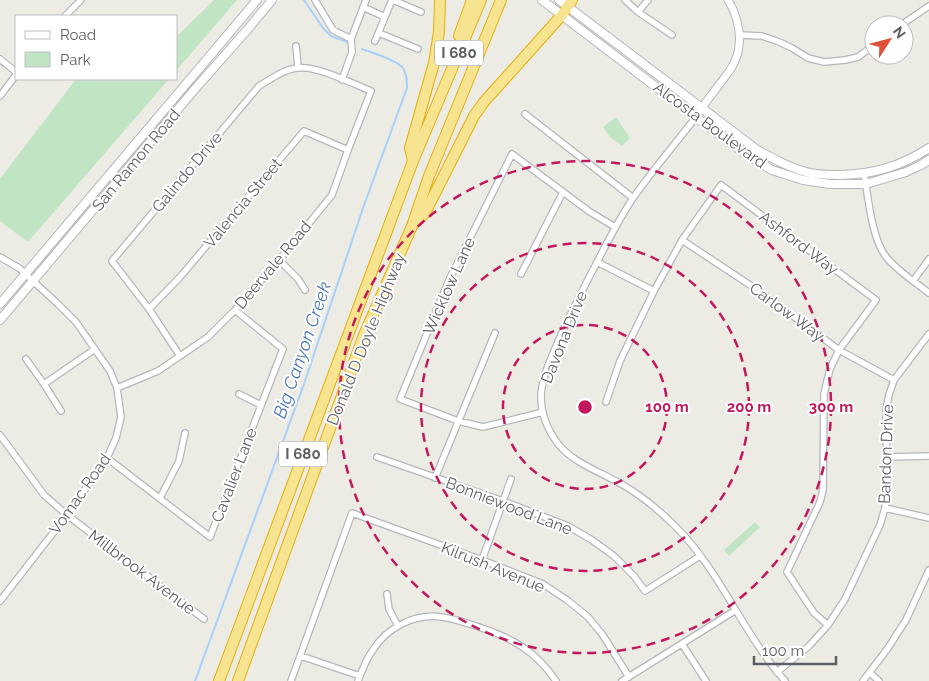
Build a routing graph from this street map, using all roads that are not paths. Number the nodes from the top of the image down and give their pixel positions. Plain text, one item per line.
1 (82, 0) edge
2 (257, 0) edge
3 (272, 0) edge
4 (315, 0) edge
5 (366, 0) edge
6 (392, 0) edge
7 (440, 0) edge
8 (472, 0) edge
9 (481, 0) edge
10 (501, 0) edge
11 (542, 0) edge
12 (558, 0) edge
13 (625, 0) edge
14 (648, 0) edge
15 (728, 0) edge
16 (929, 6) edge
17 (363, 7) junction
18 (567, 7) edge
19 (421, 12) dead end
20 (638, 12) junction
21 (66, 15) edge
22 (914, 16) edge
23 (385, 17) junction
24 (379, 33) junction
25 (672, 35) dead end
26 (740, 36) junction
27 (350, 39) junction
28 (375, 41) dead end
29 (296, 46) dead end
30 (418, 49) dead end
31 (864, 52) edge
32 (0, 59) edge
33 (298, 67) junction
34 (15, 73) edge
35 (15, 75) edge
36 (342, 80) junction
37 (0, 96) edge
38 (437, 106) junction
39 (702, 108) junction
40 (525, 114) dead end
41 (696, 117) junction
42 (929, 148) edge
43 (348, 150) junction
44 (929, 160) edge
45 (412, 161) junction
46 (864, 173) junction
47 (866, 184) junction
48 (563, 192) junction
49 (634, 198) junction
50 (412, 226) junction
51 (615, 227) junction
52 (682, 240) junction
53 (0, 257) edge
54 (929, 259) edge
55 (279, 260) junction
56 (597, 262) junction
57 (25, 274) junction
58 (521, 274) dead end
59 (33, 281) junction
60 (913, 281) junction
61 (305, 290) dead end
62 (654, 291) junction
63 (929, 293) edge
64 (0, 304) edge
65 (149, 309) junction
66 (235, 310) junction
67 (0, 320) edge
68 (495, 333) dead end
69 (929, 334) edge
70 (95, 349) junction
71 (839, 350) junction
72 (180, 356) junction
73 (26, 359) dead end
74 (894, 380) junction
75 (44, 384) junction
76 (117, 388) junction
77 (238, 394) dead end
78 (606, 402) dead end
79 (261, 404) junction
80 (62, 411) dead end
81 (543, 412) junction
82 (458, 421) junction
83 (185, 433) dead end
84 (0, 435) edge
85 (929, 456) edge
86 (376, 457) dead end
87 (887, 457) junction
88 (107, 458) junction
89 (435, 478) junction
90 (511, 479) dead end
91 (160, 498) junction
92 (503, 501) junction
93 (885, 508) junction
94 (67, 515) junction
95 (929, 518) edge
96 (700, 556) junction
97 (482, 560) junction
98 (929, 570) edge
99 (387, 594) dead end
100 (0, 599) edge
101 (736, 610) junction
102 (204, 619) dead end
103 (828, 624) junction
104 (398, 626) junction
105 (682, 644) junction
106 (301, 656) junction
107 (778, 672) junction
108 (870, 673) junction
109 (629, 677) junction
110 (359, 679) edge
111 (553, 680) edge
112 (219, 681) edge
113 (238, 681) edge
114 (291, 681) edge
115 (622, 681) edge
116 (706, 681) edge
117 (785, 681) edge
118 (863, 681) edge
119 (880, 681) edge

1 - 21 street
2 - 57 main road, San Ramon Road
3 - 59 main road, San Ramon Road
4 - 27 street
5 - 17 street
6 - 19 street
6 - 23 street
7 - 45 highway
8 - 38 highway
9 - 38 highway, Donald D Doyle Highway / I 680
10 - 50 highway, Donald D Doyle Highway / I 680
11 - 18 main road, Alcosta Boulevard
12 - 18 main road, Alcosta Boulevard
13 - 20 street
14 - 20 street
15 - 26 street, Davona Drive
16 - 22 street
17 - 23 street
17 - 27 street
18 - 39 main road, Alcosta Boulevard
18 - 41 main road, Alcosta Boulevard
18 - 50 highway
20 - 25 street
23 - 24 street
24 - 28 street
24 - 30 street
26 - 31 street
26 - 39 street, Davona Drive
27 - 36 street
29 - 33 street
32 - 34 street
33 - 36 street
33 - 65 street, Galindo Drive
35 - 37 street
36 - 43 street, Deervale Road
38 - 45 highway, Donald D Doyle Highway / I 680
39 - 41 street, Davona Drive
39 - 46 main road, Alcosta Boulevard
40 - 49 street
41 - 47 main road, Alcosta Boulevard
41 - 49 street, Davona Drive
42 - 46 main road, Alcosta Boulevard
43 - 55 street, Deervale Road
43 - 65 street, Valencia Street
44 - 47 main road, Alcosta Boulevard
45 - 112 highway, Donald D Doyle Highway / I 680
46 - 47 street
47 - 60 street
48 - 51 street, Wicklow Lane
48 - 58 street
48 - 82 street, Wicklow Lane
49 - 51 street, Davona Drive
50 - 113 highway, Donald D Doyle Highway / I 680
51 - 56 street, Davona Drive
52 - 62 street
52 - 71 street, Carlow Way
52 - 71 street, Ashford Way
53 - 57 street, Vomac Road
54 - 60 street
55 - 61 street
55 - 66 street, Deervale Road
56 - 62 street
56 - 81 street, Davona Drive
57 - 59 street, Vomac Road
57 - 64 main road, San Ramon Road
59 - 67 main road, San Ramon Road
59 - 70 street, Vomac Road
60 - 63 street
62 - 78 street
65 - 72 street, Galindo Drive
66 - 72 street, Deervale Road
66 - 79 street, Cavalier Lane
68 - 82 street
69 - 74 street, Bandon Drive
70 - 75 street
70 - 76 street, Vomac Road
71 - 74 street, Carlow Way
71 - 103 street
72 - 76 street, Deervale Road
73 - 75 street
74 - 87 street, Bandon Drive
75 - 80 street
76 - 88 street, Vomac Road
77 - 79 street
79 - 91 street, Cavalier Lane
81 - 82 street, Wicklow Lane
81 - 96 street, Davona Drive
82 - 89 street
83 - 91 street
84 - 94 street, Millbrook Avenue
85 - 87 street
86 - 89 street, Bonniewood Lane
87 - 93 street, Bandon Drive
88 - 91 street, Cavalier Lane
88 - 94 street, Vomac Road
89 - 92 street, Bonniewood Lane
90 - 92 street
92 - 96 street, Bonniewood Lane
92 - 97 street
93 - 95 street
93 - 103 street, Bandon Drive
94 - 100 street, Vomac Road
94 - 102 street, Millbrook Avenue
96 - 101 street, Davona Drive
97 - 106 street, Kilrush Avenue
97 - 109 street, Kilrush Avenue
98 - 108 street
99 - 104 street
101 - 105 street
101 - 107 street, Davona Drive
103 - 107 street, Bandon Drive
104 - 110 street
104 - 111 street
105 - 109 street
105 - 116 street
106 - 110 street
106 - 114 street
107 - 117 street, Davona Drive
108 - 118 street
108 - 119 street
109 - 115 street

